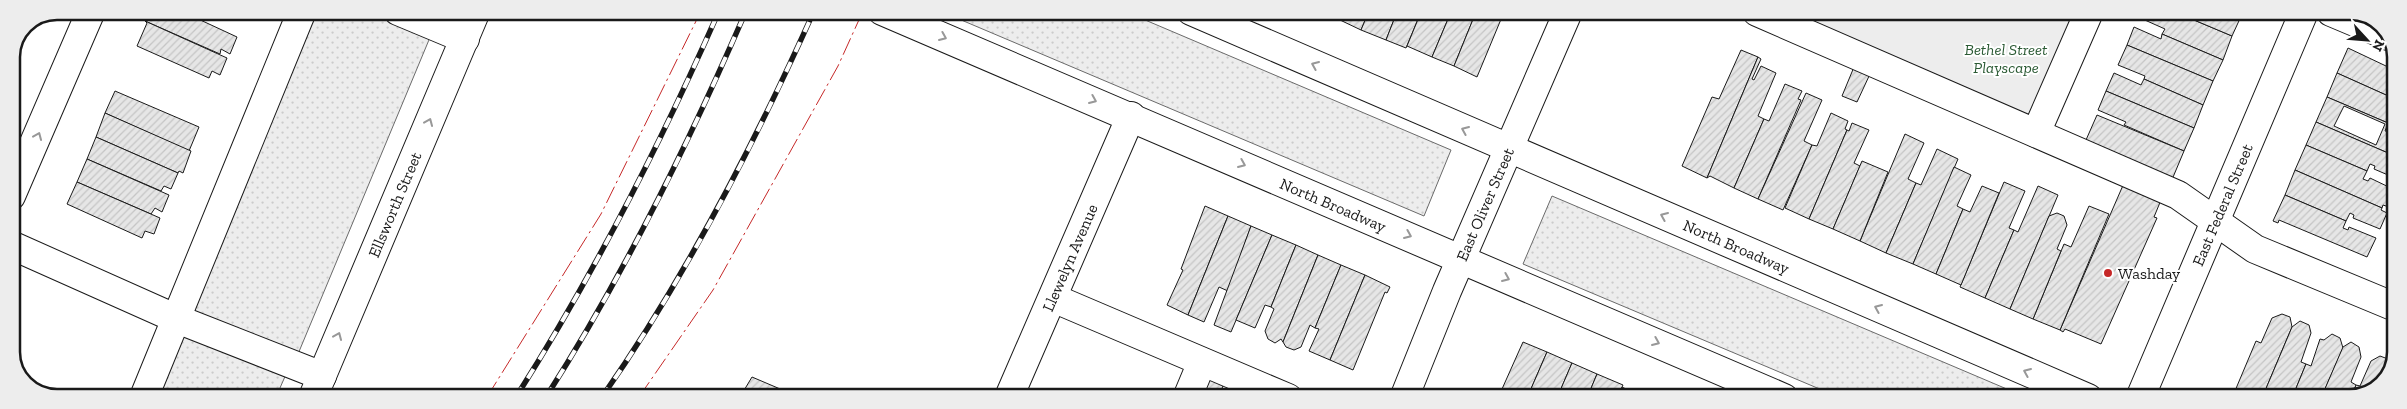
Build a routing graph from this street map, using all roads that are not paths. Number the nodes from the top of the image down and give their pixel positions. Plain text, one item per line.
1 (87, 20) edge
2 (298, 20) edge
3 (420, 20) edge
4 (472, 20) edge
5 (903, 20) edge
6 (1210, 20) edge
7 (1565, 20) edge
8 (1784, 20) edge
9 (2085, 20) edge
10 (2301, 20) edge
11 (2351, 20) edge
12 (2376, 31) edge
13 (465, 39) junction
14 (1131, 116) junction
15 (2036, 133) junction
16 (1509, 149) junction
17 (20, 175) edge
18 (2215, 220) junction
19 (20, 249) edge
20 (1462, 259) junction
21 (1053, 298) junction
22 (2387, 298) edge
23 (177, 319) junction
24 (1202, 362) junction
25 (317, 387) edge
26 (147, 389) edge
27 (1013, 389) edge
28 (1192, 389) edge
29 (1266, 389) edge
30 (1408, 389) edge
31 (1763, 389) edge
32 (2067, 389) edge
33 (2144, 389) edge

17 -> 1 main road
2 - 23 main road
3 - 13 main road
4 - 13 main road, Ellsworth Street
5 -> 14 main road, North Broadway
16 -> 6 main road, North Broadway
7 - 16 main road, East Oliver Street
8 - 15 main road
9 - 15 main road
10 - 18 main road, East Federal Street
11 - 12 main road
25 -> 13 main road, Ellsworth Street
14 -> 20 main road, North Broadway
14 - 21 main road, Llewelyn Avenue
15 - 18 main road
16 - 20 main road, East Oliver Street
32 -> 16 main road, North Broadway
18 - 22 main road
18 - 33 main road, East Federal Street
19 - 23 main road
20 - 30 main road, East Oliver Street
20 -> 31 main road, North Broadway
21 - 24 main road
21 - 27 main road, Llewelyn Avenue
23 - 25 main road
23 - 26 main road
24 - 28 main road
24 - 29 main road

